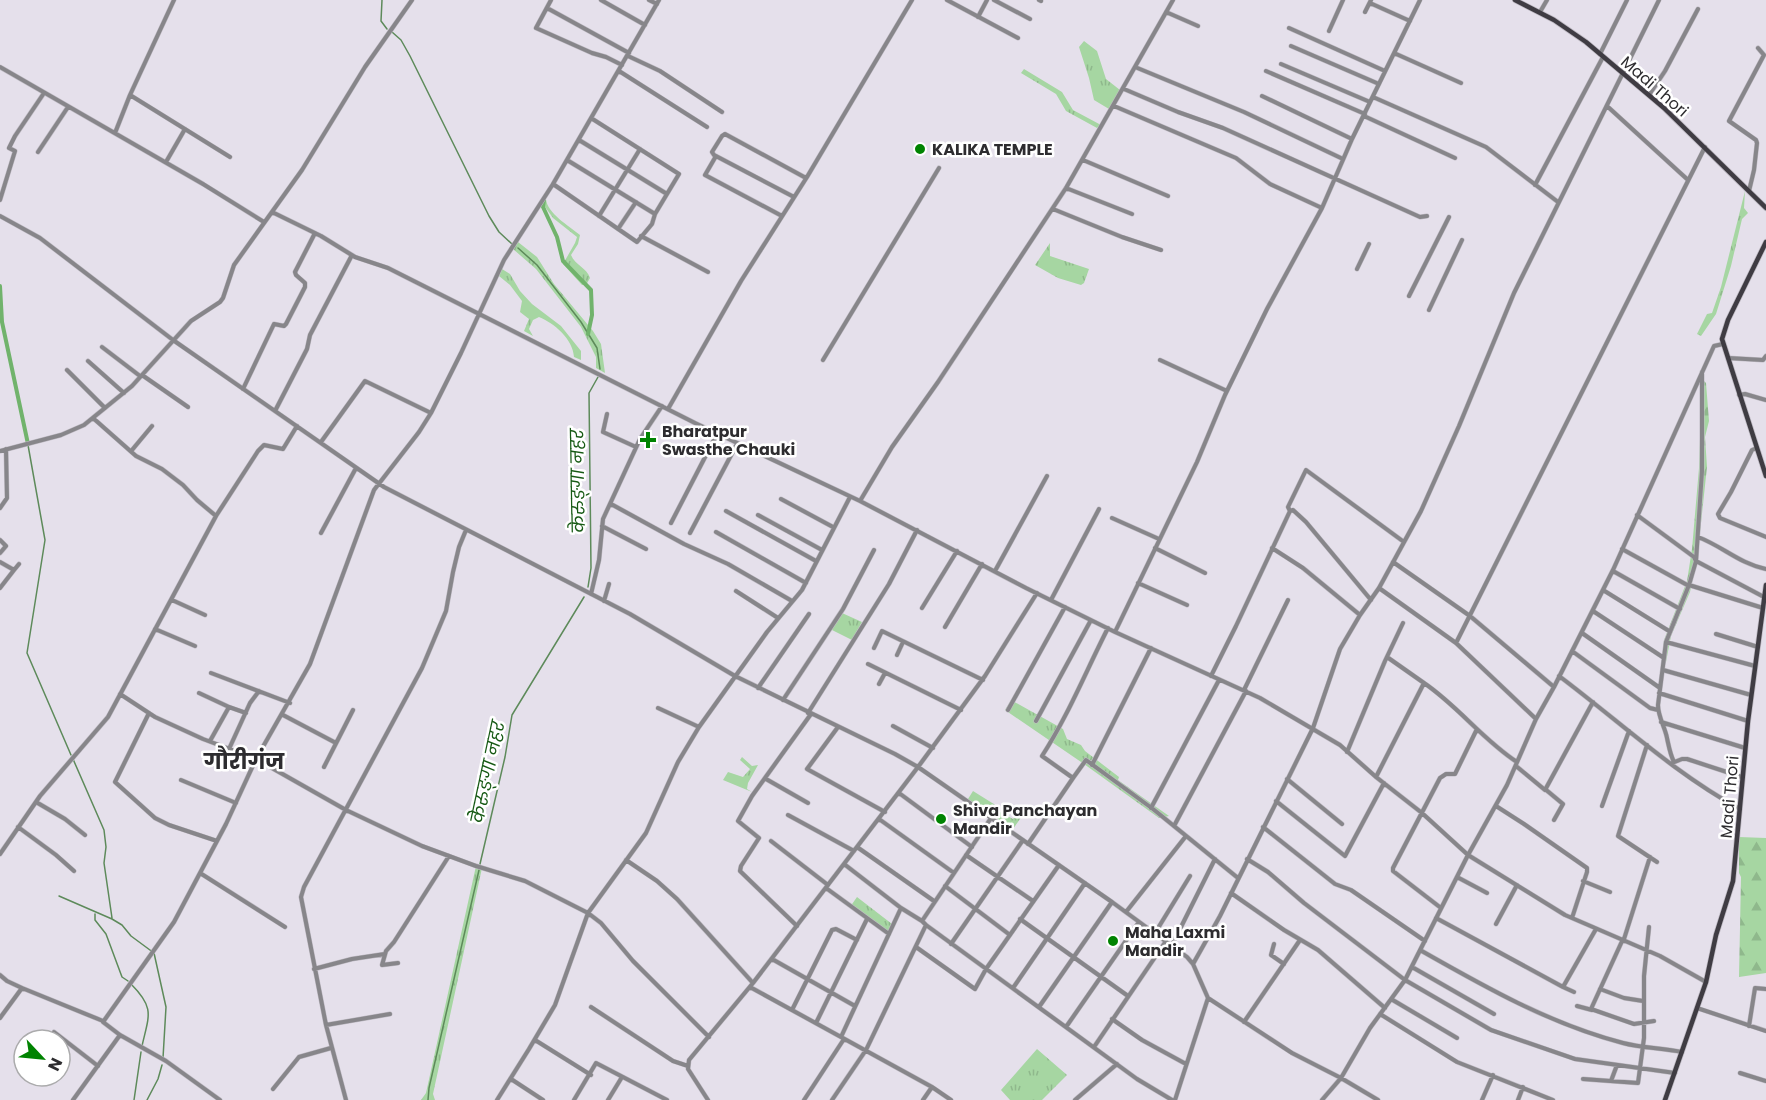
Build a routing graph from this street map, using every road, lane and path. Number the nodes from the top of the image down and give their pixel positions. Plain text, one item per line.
1 (174, 0) edge
2 (412, 0) edge
3 (551, 0) edge
4 (601, 0) edge
5 (649, 0) edge
6 (912, 0) edge
7 (947, 0) edge
8 (987, 0) edge
9 (994, 0) edge
10 (1173, 0) edge
11 (1343, 0) edge
12 (1420, 0) edge
13 (1515, 0) edge
14 (1547, 0) edge
15 (1627, 0) edge
16 (1659, 0) edge
17 (658, 2) edge
18 (1370, 2) edge
19 (547, 8) junction
20 (1698, 9) dead end
21 (1166, 12) junction
22 (1365, 12) dead end
23 (1540, 12) junction
24 (978, 17) junction
25 (1030, 19) dead end
26 (1410, 21) junction
27 (645, 25) junction
28 (1197, 26) dead end
29 (1290, 28) dead end
30 (1329, 31) dead end
31 (1018, 38) dead end
32 (1291, 46) dead end
33 (1758, 48) dead end
34 (1394, 53) junction
35 (628, 55) junction
36 (1601, 55) junction
37 (1281, 64) dead end
38 (622, 65) junction
39 (0, 67) edge
40 (1135, 67) junction
41 (619, 71) junction
42 (1266, 71) dead end
43 (1385, 71) junction
44 (1623, 74) junction
45 (1461, 83) dead end
46 (1379, 84) junction
47 (1124, 89) junction
48 (44, 93) junction
49 (130, 95) junction
50 (1649, 95) junction
51 (1262, 96) dead end
52 (1373, 97) junction
53 (1370, 102) junction
54 (1114, 106) junction
55 (1607, 106) junction
56 (68, 107) junction
57 (722, 112) dead end
58 (1364, 115) junction
59 (591, 118) junction
60 (707, 127) dead end
61 (185, 129) junction
62 (115, 133) junction
63 (1352, 139) junction
64 (579, 140) junction
65 (1705, 147) junction
66 (640, 149) junction
67 (38, 152) dead end
68 (716, 156) junction
69 (230, 157) dead end
70 (1455, 158) dead end
71 (1343, 159) junction
72 (567, 160) junction
73 (1083, 160) junction
74 (166, 162) junction
75 (939, 168) dead end
76 (628, 170) junction
77 (806, 178) junction
78 (1334, 179) junction
79 (1688, 180) junction
80 (553, 184) junction
81 (1535, 185) junction
82 (1066, 188) junction
83 (616, 190) junction
84 (1749, 191) junction
85 (667, 194) junction
86 (1168, 196) dead end
87 (794, 197) junction
88 (0, 200) edge
89 (636, 202) junction
90 (1558, 202) junction
91 (1766, 207) edge
92 (1322, 208) junction
93 (1053, 209) junction
94 (272, 212) junction
95 (655, 214) junction
96 (1132, 214) dead end
97 (0, 216) edge
98 (599, 216) junction
99 (782, 216) junction
100 (1427, 216) dead end
101 (1449, 218) dead end
102 (264, 222) junction
103 (618, 229) junction
104 (315, 233) junction
105 (641, 236) junction
106 (1462, 240) dead end
107 (1766, 242) edge
108 (1369, 244) dead end
109 (1161, 250) dead end
110 (352, 255) junction
111 (1357, 269) dead end
112 (708, 272) dead end
113 (1409, 296) dead end
114 (1429, 310) dead end
115 (478, 314) junction
116 (173, 340) junction
117 (1723, 344) junction
118 (102, 347) dead end
119 (1766, 356) edge
120 (1728, 358) junction
121 (823, 360) dead end
122 (1160, 360) dead end
123 (88, 361) dead end
124 (67, 370) dead end
125 (1702, 372) junction
126 (141, 376) junction
127 (243, 389) junction
128 (1227, 391) junction
129 (124, 393) junction
130 (1765, 393) edge
131 (1739, 395) junction
132 (1764, 399) edge
133 (662, 406) junction
134 (188, 407) dead end
135 (105, 408) junction
136 (668, 409) junction
137 (275, 411) junction
138 (431, 413) junction
139 (607, 414) dead end
140 (93, 417) junction
141 (152, 426) dead end
142 (297, 426) junction
143 (717, 434) junction
144 (321, 442) junction
145 (737, 444) junction
146 (636, 447) junction
147 (1757, 448) junction
148 (6, 449) junction
149 (132, 450) junction
150 (0, 451) edge
151 (356, 468) junction
152 (1047, 476) dead end
153 (1766, 476) edge
154 (378, 483) junction
155 (850, 496) junction
156 (781, 499) dead end
157 (860, 501) junction
158 (611, 504) junction
159 (0, 508) edge
160 (1099, 509) dead end
161 (726, 511) dead end
162 (1290, 511) junction
163 (758, 515) dead end
164 (1637, 515) junction
165 (216, 516) junction
166 (1112, 518) dead end
167 (671, 523) dead end
168 (602, 526) junction
169 (833, 527) junction
170 (916, 530) junction
171 (466, 531) junction
172 (716, 532) dead end
173 (690, 533) dead end
174 (321, 534) dead end
175 (1698, 537) junction
176 (1766, 537) edge
177 (1159, 539) junction
178 (0, 540) edge
179 (1404, 542) junction
180 (1155, 548) junction
181 (1272, 548) junction
182 (646, 549) dead end
183 (1622, 549) junction
184 (822, 550) junction
185 (874, 550) dead end
186 (957, 550) junction
187 (0, 553) edge
188 (816, 561) junction
189 (1696, 561) junction
190 (0, 562) edge
191 (1393, 562) junction
192 (19, 564) dead end
193 (982, 564) junction
194 (1766, 569) edge
195 (14, 570) junction
196 (1612, 570) junction
197 (995, 572) junction
198 (1205, 573) dead end
199 (806, 583) junction
200 (1138, 583) junction
201 (609, 584) dead end
202 (1689, 585) junction
203 (1766, 585) edge
204 (0, 588) edge
205 (1379, 588) junction
206 (1603, 590) junction
207 (736, 591) dead end
208 (1037, 593) junction
209 (591, 594) junction
210 (1764, 597) junction
211 (172, 600) junction
212 (1051, 600) junction
213 (1288, 600) dead end
214 (1371, 600) junction
215 (604, 601) junction
216 (792, 601) junction
217 (1187, 605) dead end
218 (1065, 607) junction
219 (922, 608) dead end
220 (1763, 608) junction
221 (1680, 609) junction
222 (1593, 611) junction
223 (809, 614) dead end
224 (205, 615) dead end
225 (1360, 615) junction
226 (1470, 616) junction
227 (778, 618) junction
228 (1090, 620) junction
229 (1403, 623) dead end
230 (945, 627) dead end
231 (1108, 628) junction
232 (155, 630) junction
233 (1669, 631) junction
234 (1115, 632) junction
235 (1582, 633) junction
236 (1716, 634) dead end
237 (903, 642) junction
238 (1666, 642) junction
239 (1456, 643) junction
240 (195, 646) dead end
241 (1758, 647) junction
242 (874, 648) dead end
243 (1151, 648) junction
244 (1572, 651) junction
245 (897, 655) dead end
246 (1387, 657) junction
247 (1664, 658) junction
248 (868, 664) dead end
249 (1756, 666) junction
250 (1663, 670) junction
251 (211, 673) dead end
252 (885, 673) junction
253 (735, 676) junction
254 (1211, 676) junction
255 (1559, 676) junction
256 (983, 680) junction
257 (1219, 680) junction
258 (1424, 683) junction
259 (879, 684) dead end
260 (1554, 687) junction
261 (758, 688) junction
262 (1660, 688) junction
263 (1245, 690) junction
264 (259, 691) junction
265 (199, 693) dead end
266 (1659, 693) junction
267 (120, 694) junction
268 (1751, 695) junction
269 (783, 700) junction
270 (1593, 702) junction
271 (290, 703) junction
272 (229, 707) junction
273 (658, 708) dead end
274 (353, 710) dead end
275 (961, 710) junction
276 (1008, 710) dead end
277 (1658, 710) junction
278 (149, 713) junction
279 (246, 713) junction
280 (810, 713) junction
281 (283, 715) junction
282 (1536, 719) junction
283 (1036, 721) dead end
284 (1748, 721) junction
285 (1661, 722) junction
286 (893, 726) dead end
287 (699, 727) junction
288 (838, 727) junction
289 (1313, 728) junction
290 (1477, 729) junction
291 (1629, 731) junction
292 (210, 741) junction
293 (336, 743) junction
294 (1647, 745) junction
295 (933, 748) junction
296 (1745, 748) junction
297 (229, 749) junction
298 (1347, 752) junction
299 (256, 759) junction
300 (1672, 763) junction
301 (1517, 764) junction
302 (1092, 765) junction
303 (324, 766) dead end
304 (918, 767) junction
305 (1376, 777) junction
306 (1742, 777) junction
307 (1073, 778) junction
308 (766, 779) junction
309 (1287, 779) junction
310 (181, 780) dead end
311 (1384, 783) junction
312 (1545, 789) junction
313 (899, 794) junction
314 (1276, 801) junction
315 (36, 802) junction
316 (236, 803) junction
317 (808, 803) dead end
318 (1496, 806) junction
319 (1602, 806) dead end
320 (1151, 808) junction
321 (1740, 809) junction
322 (346, 810) junction
323 (885, 812) junction
324 (1422, 813) junction
325 (788, 815) dead end
326 (992, 818) junction
327 (879, 819) junction
328 (1554, 820) dead end
329 (1342, 824) dead end
330 (1174, 826) junction
331 (18, 827) junction
332 (1263, 827) junction
333 (85, 835) dead end
334 (1185, 836) junction
335 (1023, 840) junction
336 (771, 841) dead end
337 (217, 842) junction
338 (1028, 844) junction
339 (972, 847) junction
340 (856, 849) junction
341 (0, 852) edge
342 (966, 855) junction
343 (1468, 855) junction
344 (449, 856) junction
345 (1650, 857) junction
346 (1247, 859) junction
347 (626, 860) junction
348 (1215, 860) junction
349 (1658, 862) dead end
350 (844, 864) junction
351 (1059, 865) junction
352 (74, 871) dead end
353 (200, 873) junction
354 (954, 873) junction
355 (1190, 876) dead end
356 (998, 877) junction
357 (1457, 877) junction
358 (1238, 878) junction
359 (1583, 881) junction
360 (1085, 883) junction
361 (1516, 885) junction
362 (945, 886) junction
363 (827, 887) junction
364 (1610, 892) dead end
365 (1231, 893) junction
366 (1487, 893) dead end
367 (934, 901) junction
368 (1033, 902) junction
369 (1113, 902) junction
370 (902, 908) junction
371 (1441, 908) junction
372 (976, 909) junction
373 (588, 912) junction
374 (1126, 912) junction
375 (1436, 918) junction
376 (1572, 918) junction
377 (867, 919) junction
378 (1020, 919) junction
379 (922, 921) junction
380 (1139, 922) junction
381 (1496, 924) dead end
382 (926, 925) junction
383 (797, 926) junction
384 (285, 927) dead end
385 (1649, 927) dead end
386 (1596, 929) junction
387 (1155, 933) junction
388 (889, 934) junction
389 (1010, 935) junction
390 (1046, 938) junction
391 (1624, 939) junction
392 (857, 940) junction
393 (1300, 940) junction
394 (1166, 941) junction
395 (1425, 941) junction
396 (951, 944) junction
397 (1274, 944) dead end
398 (1172, 945) junction
399 (916, 947) junction
400 (1647, 949) junction
401 (1420, 950) junction
402 (385, 954) junction
403 (1073, 957) junction
404 (772, 958) junction
405 (398, 963) dead end
406 (1193, 964) junction
407 (1284, 964) junction
408 (1412, 967) junction
409 (314, 969) junction
410 (986, 969) junction
411 (0, 975) edge
412 (1100, 976) junction
413 (807, 979) junction
414 (1405, 980) junction
415 (1706, 982) junction
416 (751, 985) junction
417 (1563, 987) junction
418 (22, 988) junction
419 (1012, 988) junction
420 (1600, 989) junction
421 (1766, 989) edge
422 (1574, 992) dead end
423 (832, 993) junction
424 (1128, 996) junction
425 (1208, 999) junction
426 (1391, 999) junction
427 (1643, 1001) junction
428 (855, 1006) junction
429 (1577, 1006) dead end
430 (591, 1007) dead end
431 (1039, 1008) junction
432 (1384, 1008) junction
433 (1697, 1008) junction
434 (792, 1010) junction
435 (1592, 1010) junction
436 (390, 1014) dead end
437 (1380, 1014) junction
438 (1494, 1014) dead end
439 (0, 1018) edge
440 (1112, 1019) junction
441 (1654, 1021) dead end
442 (103, 1022) junction
443 (1244, 1022) junction
444 (816, 1023) junction
445 (1643, 1023) junction
446 (326, 1025) junction
447 (1749, 1026) junction
448 (1066, 1027) junction
449 (1766, 1031) edge
450 (120, 1035) junction
451 (709, 1037) junction
452 (843, 1038) junction
453 (1457, 1038) dead end
454 (535, 1040) junction
455 (72, 1046) edge
456 (1643, 1046) junction
457 (1094, 1047) junction
458 (332, 1048) junction
459 (866, 1050) junction
460 (1682, 1052) junction
461 (1117, 1064) junction
462 (1186, 1064) junction
463 (1617, 1065) junction
464 (98, 1066) junction
465 (688, 1066) junction
466 (1640, 1068) junction
467 (1740, 1073) dead end
468 (1675, 1074) junction
469 (591, 1075) junction
470 (1493, 1076) junction
471 (622, 1077) junction
472 (1341, 1078) junction
473 (511, 1079) junction
474 (1582, 1079) dead end
475 (1611, 1081) junction
476 (1766, 1081) edge
477 (932, 1087) junction
478 (1523, 1088) junction
479 (273, 1089) dead end
480 (498, 1098) edge
481 (73, 1100) edge
482 (220, 1100) edge
483 (346, 1100) edge
484 (504, 1100) edge
485 (543, 1100) edge
486 (574, 1100) edge
487 (608, 1100) edge
488 (667, 1100) edge
489 (708, 1100) edge
490 (804, 1100) edge
491 (832, 1100) edge
492 (923, 1100) edge
493 (951, 1100) edge
494 (1075, 1100) edge
495 (1173, 1100) edge
496 (1322, 1100) edge
497 (1378, 1100) edge
498 (1482, 1100) edge
499 (1518, 1100) edge
500 (1553, 1100) edge
501 (1665, 1100) edge

1 - 49 street
2 - 94 street
3 - 19 street
4 - 27 street
5 - 17 street
6 - 77 street
7 - 24 street
8 - 24 street
9 - 25 street
10 - 21 street
11 - 30 street
12 - 26 street
13 - 23 main road, Madi Thori
14 - 23 street
15 - 36 street
16 - 44 street
17 - 27 street
18 - 22 street
18 - 26 street
19 - 35 street
19 - 38 street
20 - 50 street
21 - 28 street
21 - 40 street
23 - 36 main road, Madi Thori
24 - 31 street
26 - 34 street
27 - 35 street
29 - 43 street
32 - 46 street
33 - 84 street
34 - 43 street
34 - 45 street
35 - 38 street
35 - 57 street
36 - 44 main road, Madi Thori
36 - 81 street
37 - 53 street
38 - 41 street
39 - 48 street
40 - 47 street
40 - 71 street
41 - 59 street
41 - 60 street
42 - 58 street
43 - 46 street
44 - 50 main road, Madi Thori
44 - 55 street
46 - 52 street
47 - 54 street
47 - 78 street
48 - 56 street
48 - 88 street
49 - 61 street
49 - 62 street
50 - 65 main road, Madi Thori
51 - 63 street
52 - 53 street
52 - 81 street
53 - 58 street
54 - 73 street
54 - 92 street
55 - 79 street
55 - 90 street
56 - 62 street
56 - 67 street
58 - 63 street
58 - 70 street
59 - 64 street
59 - 66 street
61 - 69 street
61 - 74 street
62 - 74 street
63 - 71 street
64 - 72 street
64 - 76 street
65 - 79 street
65 - 84 main road, Madi Thori
66 - 76 street
66 - 85 street
68 - 77 street
68 - 87 street
68 - 99 street
71 - 78 street
72 - 80 street
72 - 83 street
73 - 82 street
73 - 86 street
74 - 102 street
75 - 121 street
76 - 83 street
76 - 85 street
77 - 87 street
78 - 92 street
78 - 100 street
79 - 226 street
80 - 98 street
80 - 115 street
81 - 90 street
82 - 93 street
82 - 96 street
83 - 89 street
83 - 98 street
84 - 91 main road, Madi Thori
85 - 95 street
87 - 99 street
89 - 95 street
89 - 103 street
90 - 179 street
92 - 128 street
93 - 109 street
93 - 157 street
94 - 102 street
94 - 104 street
95 - 105 street
97 - 116 street
98 - 103 street
99 - 136 street
101 - 113 street
102 - 116 street
103 - 105 street
104 - 110 street
104 - 127 street
105 - 112 street
106 - 114 street
107 - 117 main road
108 - 111 street
110 - 115 street
110 - 137 street
115 - 133 street
115 - 138 street
116 - 126 street
116 - 127 street
117 - 120 main road
117 - 125 street
118 - 126 street
119 - 120 street
120 - 131 main road
122 - 128 street
123 - 129 street
124 - 135 street
125 - 164 street
125 - 175 street
126 - 129 street
126 - 134 street
127 - 137 street
128 - 177 street
129 - 135 street
130 - 132 street
131 - 132 street
131 - 147 main road
133 - 136 street
133 - 146 street
135 - 140 street
136 - 143 street
137 - 142 street
138 - 144 street
138 - 154 street
139 - 146 street
140 - 148 street
140 - 149 street
141 - 149 street
142 - 144 street
142 - 165 street
143 - 145 street
143 - 167 street
144 - 151 street
145 - 155 street
145 - 173 street
146 - 158 street
147 - 153 main road
147 - 176 street
148 - 150 street
148 - 159 street
149 - 165 street
151 - 154 street
151 - 174 street
152 - 197 street
154 - 171 street
154 - 271 street
155 - 157 street
155 - 169 street
156 - 169 street
157 - 170 street
158 - 168 street
158 - 216 street
160 - 212 street
161 - 188 street
162 - 179 street
162 - 181 street
162 - 214 street
163 - 184 street
164 - 183 street
164 - 189 street
165 - 211 street
166 - 177 street
168 - 182 street
168 - 209 street
169 - 184 street
170 - 186 street
170 - 280 street
171 - 209 street
171 - 322 street
172 - 199 street
175 - 189 street
175 - 194 street
177 - 180 street
178 - 187 street
179 - 191 street
180 - 198 street
180 - 200 street
181 - 225 street
181 - 254 street
183 - 196 street
183 - 202 street
184 - 188 street
185 - 269 street
186 - 193 street
186 - 219 street
188 - 199 street
189 - 202 street
189 - 210 street
190 - 195 street
191 - 205 street
191 - 226 street
192 - 195 street
193 - 197 street
193 - 230 street
195 - 204 street
196 - 206 street
196 - 221 street
197 - 208 street
199 - 216 street
200 - 217 street
200 - 234 street
201 - 215 street
202 - 220 street
202 - 221 street
203 - 210 main road, Madi Thori
205 - 214 street
205 - 239 street
206 - 222 street
206 - 233 street
207 - 227 street
208 - 212 street
208 - 256 street
209 - 215 street
210 - 220 main road, Madi Thori
211 - 224 street
211 - 232 street
212 - 218 street
213 - 263 street
214 - 225 street
215 - 253 street
216 - 227 street
218 - 228 street
218 - 276 street
220 - 241 main road, Madi Thori
221 - 233 street
222 - 235 street
222 - 247 street
223 - 261 street
225 - 289 street
226 - 239 street
226 - 260 street
227 - 253 street
228 - 231 street
228 - 283 street
229 - 246 street
231 - 234 street
231 - 307 street
232 - 240 street
232 - 267 street
233 - 238 street
234 - 243 street
235 - 244 street
235 - 262 street
236 - 241 street
237 - 242 street
237 - 245 street
237 - 256 street
238 - 247 street
238 - 249 street
239 - 282 street
241 - 249 main road, Madi Thori
243 - 254 street
243 - 302 street
244 - 255 street
244 - 277 street
246 - 258 street
246 - 298 street
247 - 250 street
248 - 252 street
249 - 268 main road, Madi Thori
250 - 262 street
250 - 268 street
251 - 264 street
252 - 259 street
252 - 275 street
253 - 261 street
253 - 287 street
254 - 257 street
255 - 260 street
255 - 270 street
256 - 275 street
257 - 263 street
257 - 320 street
258 - 290 street
258 - 305 street
260 - 282 street
261 - 269 street
262 - 266 street
263 - 289 street
263 - 330 street
264 - 271 street
264 - 279 street
265 - 272 street
266 - 277 street
266 - 284 street
267 - 278 street
267 - 315 street
268 - 284 main road, Madi Thori
269 - 280 street
270 - 291 street
270 - 312 street
271 - 281 street
272 - 279 street
272 - 292 street
273 - 287 street
274 - 293 street
275 - 295 street
277 - 285 street
278 - 292 street
278 - 337 street
279 - 297 street
280 - 288 street
280 - 308 street
281 - 293 street
281 - 299 street
282 - 301 street
284 - 296 main road, Madi Thori
285 - 296 street
285 - 300 street
286 - 295 street
287 - 347 street
288 - 304 street
288 - 323 street
289 - 298 street
289 - 309 street
290 - 301 street
290 - 324 street
291 - 294 street
291 - 319 street
292 - 297 street
293 - 303 street
294 - 300 street
294 - 345 street
295 - 304 street
296 - 306 main road, Madi Thori
297 - 299 street
298 - 305 street
299 - 316 street
299 - 322 street
300 - 306 street
300 - 321 street
301 - 312 street
301 - 318 street
302 - 307 street
302 - 320 street
304 - 313 street
304 - 326 street
305 - 311 street
306 - 321 main road, Madi Thori
307 - 338 street
308 - 317 street
308 - 383 street
309 - 314 street
309 - 329 street
310 - 316 street
311 - 314 street
311 - 324 street
312 - 328 street
313 - 323 street
313 - 339 street
314 - 332 street
315 - 331 street
315 - 333 street
316 - 337 street
318 - 343 street
318 - 359 street
320 - 330 street
321 - 415 main road, Madi Thori
322 - 344 street
322 - 409 street
323 - 327 street
324 - 343 street
324 - 371 street
325 - 340 street
326 - 335 street
326 - 339 street
327 - 340 street
327 - 354 street
330 - 334 street
331 - 341 street
331 - 352 street
332 - 346 street
332 - 395 street
334 - 348 street
334 - 374 street
335 - 338 street
335 - 356 street
336 - 363 street
337 - 353 street
338 - 351 street
339 - 342 street
340 - 350 street
340 - 367 street
342 - 354 street
342 - 356 street
343 - 357 street
343 - 361 street
344 - 373 street
344 - 402 street
345 - 349 street
345 - 391 street
346 - 358 street
346 - 414 street
347 - 373 street
347 - 416 street
348 - 358 street
348 - 398 street
350 - 363 street
350 - 370 street
351 - 360 street
351 - 368 street
353 - 384 street
353 - 442 street
354 - 362 street
355 - 387 street
356 - 368 street
356 - 372 street
357 - 366 street
357 - 371 street
358 - 365 street
359 - 364 street
359 - 376 street
360 - 369 street
360 - 390 street
361 - 376 street
361 - 381 street
362 - 367 street
362 - 372 street
363 - 377 street
363 - 383 street
365 - 393 street
365 - 406 street
367 - 379 street
368 - 378 street
369 - 374 street
369 - 403 street
370 - 379 street
370 - 388 street
371 - 375 street
372 - 389 street
372 - 396 street
373 - 451 street
373 - 454 street
374 - 380 street
375 - 395 street
375 - 417 street
376 - 386 street
377 - 388 street
377 - 392 street
378 - 389 street
378 - 390 street
379 - 382 street
380 - 387 street
380 - 412 street
382 - 396 street
382 - 399 street
383 - 404 street
385 - 400 street
386 - 391 street
386 - 417 street
387 - 394 street
388 - 428 street
389 - 410 street
390 - 403 street
390 - 419 street
391 - 400 street
391 - 420 street
392 - 413 street
392 - 423 street
393 - 407 street
393 - 432 street
394 - 398 street
394 - 424 street
395 - 401 street
396 - 410 street
397 - 407 street
398 - 406 street
399 - 410 street
399 - 459 street
400 - 415 street
400 - 427 street
401 - 408 street
401 - 456 street
402 - 405 street
402 - 409 street
403 - 412 street
403 - 431 street
404 - 413 street
404 - 416 street
406 - 425 street
407 - 443 street
408 - 414 street
408 - 438 street
409 - 446 street
410 - 419 street
411 - 418 street
412 - 424 street
412 - 448 street
413 - 423 street
413 - 434 street
414 - 426 street
414 - 463 street
415 - 433 main road, Madi Thori
416 - 434 street
416 - 451 street
417 - 422 street
418 - 439 street
418 - 442 street
419 - 431 street
420 - 427 street
420 - 435 street
421 - 447 street
423 - 428 street
423 - 444 street
424 - 440 street
425 - 443 street
425 - 462 street
426 - 432 street
426 - 453 street
427 - 445 street
428 - 452 street
429 - 435 street
430 - 465 street
431 - 448 street
432 - 437 street
433 - 447 street
433 - 460 main road, Madi Thori
434 - 444 street
435 - 445 street
436 - 446 street
437 - 470 street
437 - 472 street
440 - 457 street
440 - 462 street
441 - 445 street
442 - 450 street
443 - 472 street
444 - 452 street
445 - 456 street
446 - 458 street
447 - 449 street
448 - 457 street
450 - 464 street
450 - 482 street
451 - 465 street
452 - 459 street
452 - 490 street
454 - 469 street
454 - 473 street
455 - 464 street
456 - 460 street
456 - 466 street
457 - 461 street
458 - 479 street
458 - 483 street
459 - 477 street
459 - 491 street
460 - 468 main road, Madi Thori
461 - 494 street
461 - 495 street
462 - 495 street
463 - 466 street
463 - 475 street
464 - 481 street
465 - 489 street
466 - 468 street
466 - 475 street
467 - 476 street
468 - 501 main road, Madi Thori
469 - 471 street
469 - 486 street
470 - 478 street
470 - 498 street
471 - 487 street
471 - 488 street
472 - 496 street
472 - 497 street
473 - 480 street
473 - 485 street
474 - 475 street
477 - 492 street
477 - 493 street
478 - 499 street
478 - 500 street
480 - 484 street

